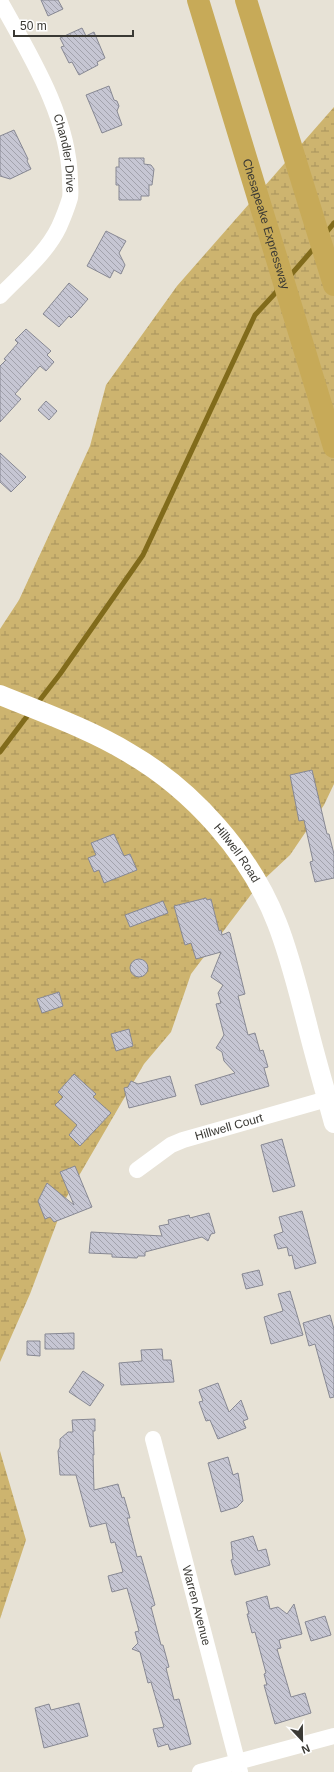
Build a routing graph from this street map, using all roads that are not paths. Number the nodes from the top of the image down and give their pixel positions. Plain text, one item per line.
1 (198, 0) edge
2 (246, 0) edge
3 (0, 1) edge
4 (334, 285) edge
5 (0, 296) edge
6 (334, 447) edge
7 (0, 695) edge
8 (327, 1099) junction
9 (334, 1123) edge
10 (137, 1170) dead end
11 (153, 1439) dead end
12 (334, 1736) edge
13 (238, 1767) edge
14 (200, 1772) edge

1 - 6 highway, Chesapeake Expressway
2 - 4 highway
3 - 5 street, Chandler Drive
7 - 8 street, Hillwell Road
8 - 9 street, Hillwell Road
8 - 10 street, Hillwell Court
11 - 13 street, Warren Avenue
12 - 13 street
13 - 14 street

